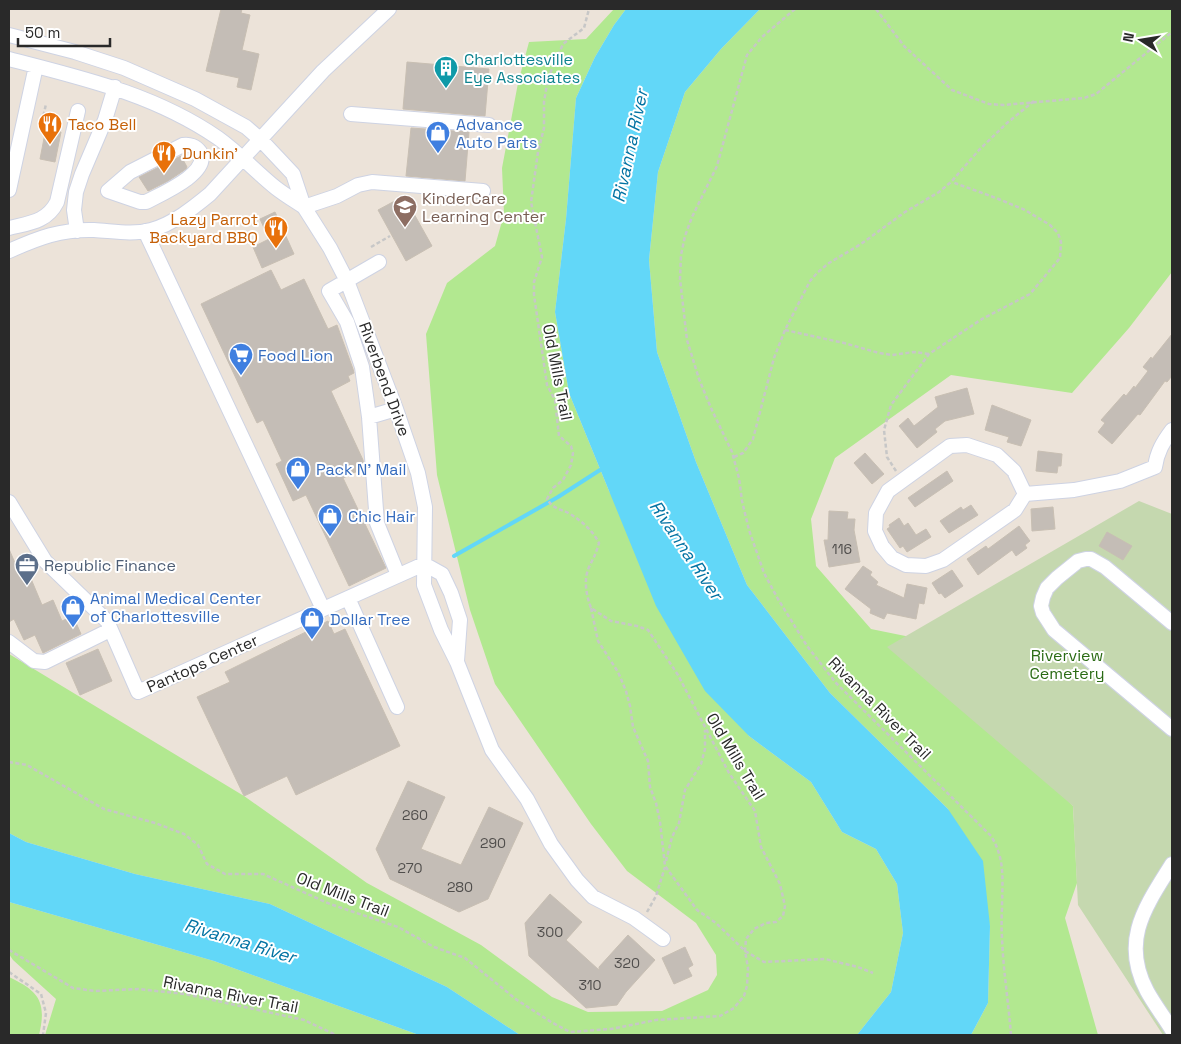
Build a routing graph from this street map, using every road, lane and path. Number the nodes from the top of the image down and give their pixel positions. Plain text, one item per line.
1 (389, 9) edge
2 (589, 9) edge
3 (795, 9) edge
4 (876, 9) edge
5 (1172, 32) edge
6 (9, 35) edge
7 (9, 59) edge
8 (36, 66) junction
9 (115, 87) junction
10 (1034, 101) junction
11 (46, 104) dead end
12 (78, 111) dead end
13 (351, 114) dead end
14 (42, 122) dead end
15 (489, 125) dead end
16 (261, 140) junction
17 (243, 158) junction
18 (952, 182) junction
19 (9, 184) edge
20 (483, 191) dead end
21 (108, 192) joint
22 (304, 207) junction
23 (9, 228) edge
24 (76, 231) junction
25 (145, 231) junction
26 (390, 236) dead end
27 (11, 245) edge
28 (370, 247) dead end
29 (379, 262) dead end
30 (347, 281) junction
31 (785, 330) junction
32 (928, 354) junction
33 (396, 409) junction
34 (369, 417) junction
35 (1172, 430) edge
36 (734, 457) junction
37 (902, 481) junction
38 (1025, 494) junction
39 (9, 502) edge
40 (424, 564) junction
41 (398, 575) junction
42 (348, 598) junction
43 (591, 608) junction
44 (323, 609) junction
45 (1172, 623) edge
46 (110, 630) junction
47 (9, 642) edge
48 (457, 662) junction
49 (398, 707) dead end
50 (705, 728) junction
51 (1172, 729) edge
52 (9, 762) edge
53 (1172, 864) edge
54 (665, 866) junction
55 (641, 922) junction
56 (663, 939) dead end
57 (9, 950) edge
58 (745, 951) junction
59 (9, 972) edge
60 (872, 972) dead end
61 (1172, 1030) edge
62 (43, 1035) edge
63 (336, 1035) edge
64 (1011, 1035) edge

1 - 16 street
2 - 43 path, Old Mills Trail
3 - 36 path, Rivanna River Trail
4 - 10 path
5 - 10 path
6 - 16 street, Riverbend Drive
7 - 8 street, Riverbend Drive
8 - 9 street, Riverbend Drive
8 - 19 street
9 - 17 street, Riverbend Drive
9 - 24 street
10 - 18 path
11 - 14 path
12 - 23 street
13 - 15 street
16 - 17 street
16 - 22 street, Riverbend Drive
17 - 22 street, Riverbend Drive
17 - 25 street
18 - 31 path
18 - 32 path
20 - 22 street
21 - 21 street
22 - 30 street, Riverbend Drive
24 - 25 street
24 - 27 street
25 - 44 street
26 - 28 path
29 - 30 street
30 - 33 street, Riverbend Drive
30 - 34 street
31 - 32 path
31 - 36 path
32 - 37 path
33 - 34 street
33 - 40 street, Riverbend Drive
34 - 41 street
35 - 38 street
36 - 64 path, Rivanna River Trail
37 - 38 street
37 - 38 street
39 - 46 street, Pantops Center
40 - 41 street, Pantops Center
40 - 48 street, Riverbend Drive
40 - 48 street
41 - 42 street, Pantops Center
42 - 44 street, Pantops Center
42 - 49 street
43 - 50 path, Old Mills Trail
43 - 54 path
44 - 46 street, Pantops Center
45 - 51 street
46 - 47 street
48 - 55 street, Riverbend Drive
50 - 54 path
50 - 58 path, Old Mills Trail
52 - 58 path, Old Mills Trail
53 - 61 street
54 - 55 path
54 - 58 path
55 - 56 street, Riverbend Drive
57 - 63 path, Rivanna River Trail
58 - 60 path
59 - 62 path

